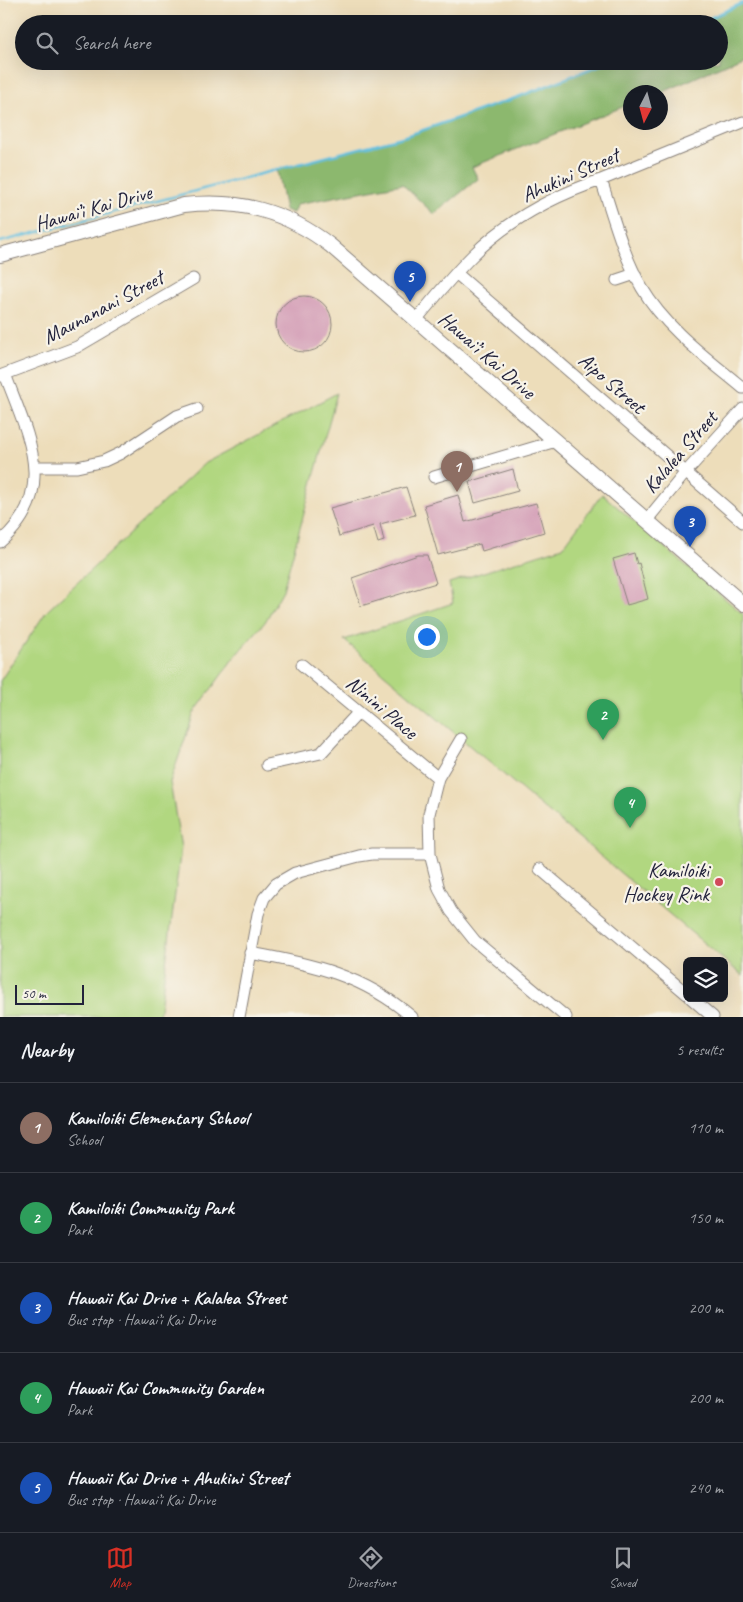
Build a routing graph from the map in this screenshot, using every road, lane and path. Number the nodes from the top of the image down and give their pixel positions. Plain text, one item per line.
1 (743, 122) edge
2 (601, 180) junction
3 (0, 255) edge
4 (456, 272) junction
5 (635, 274) junction
6 (194, 279) dead end
7 (617, 280) dead end
8 (416, 320) junction
9 (2, 375) edge
10 (743, 388) edge
11 (743, 408) edge
12 (196, 409) dead end
13 (556, 441) junction
14 (35, 467) junction
15 (686, 472) junction
16 (434, 477) dead end
17 (646, 521) junction
18 (743, 522) edge
19 (0, 542) edge
20 (743, 604) edge
21 (302, 666) dead end
22 (358, 713) junction
23 (461, 739) dead end
24 (267, 765) dead end
25 (438, 778) junction
26 (430, 854) junction
27 (540, 870) dead end
28 (250, 953) junction
29 (683, 991) edge
30 (696, 1002) edge
31 (239, 1017) edge
32 (412, 1017) edge
33 (566, 1017) edge
34 (713, 1017) edge

1 - 2 street, Ahukini Street
2 - 4 street, Ahukini Street
2 - 5 street
3 - 8 main road, Hawai’i Kai Drive
4 - 8 street, Ahukini Street
4 - 15 street, Aipo Street
5 - 7 street
5 - 10 street
6 - 9 street, Maunanani Street
8 - 13 main road, Hawai’i Kai Drive
9 - 14 street
11 - 15 street, Kalalea Street
12 - 14 street
13 - 16 street
13 - 17 main road, Hawai’i Kai Drive
14 - 19 street
15 - 17 street, Kalalea Street
15 - 18 street, Aipo Street
17 - 20 main road, Hawai’i Kai Drive
21 - 22 street, Ninini Place
22 - 24 street
22 - 25 street, Ninini Place
23 - 25 street
25 - 26 street
26 - 28 street
26 - 33 street
27 - 29 street
28 - 31 street
28 - 32 street
30 - 34 street

